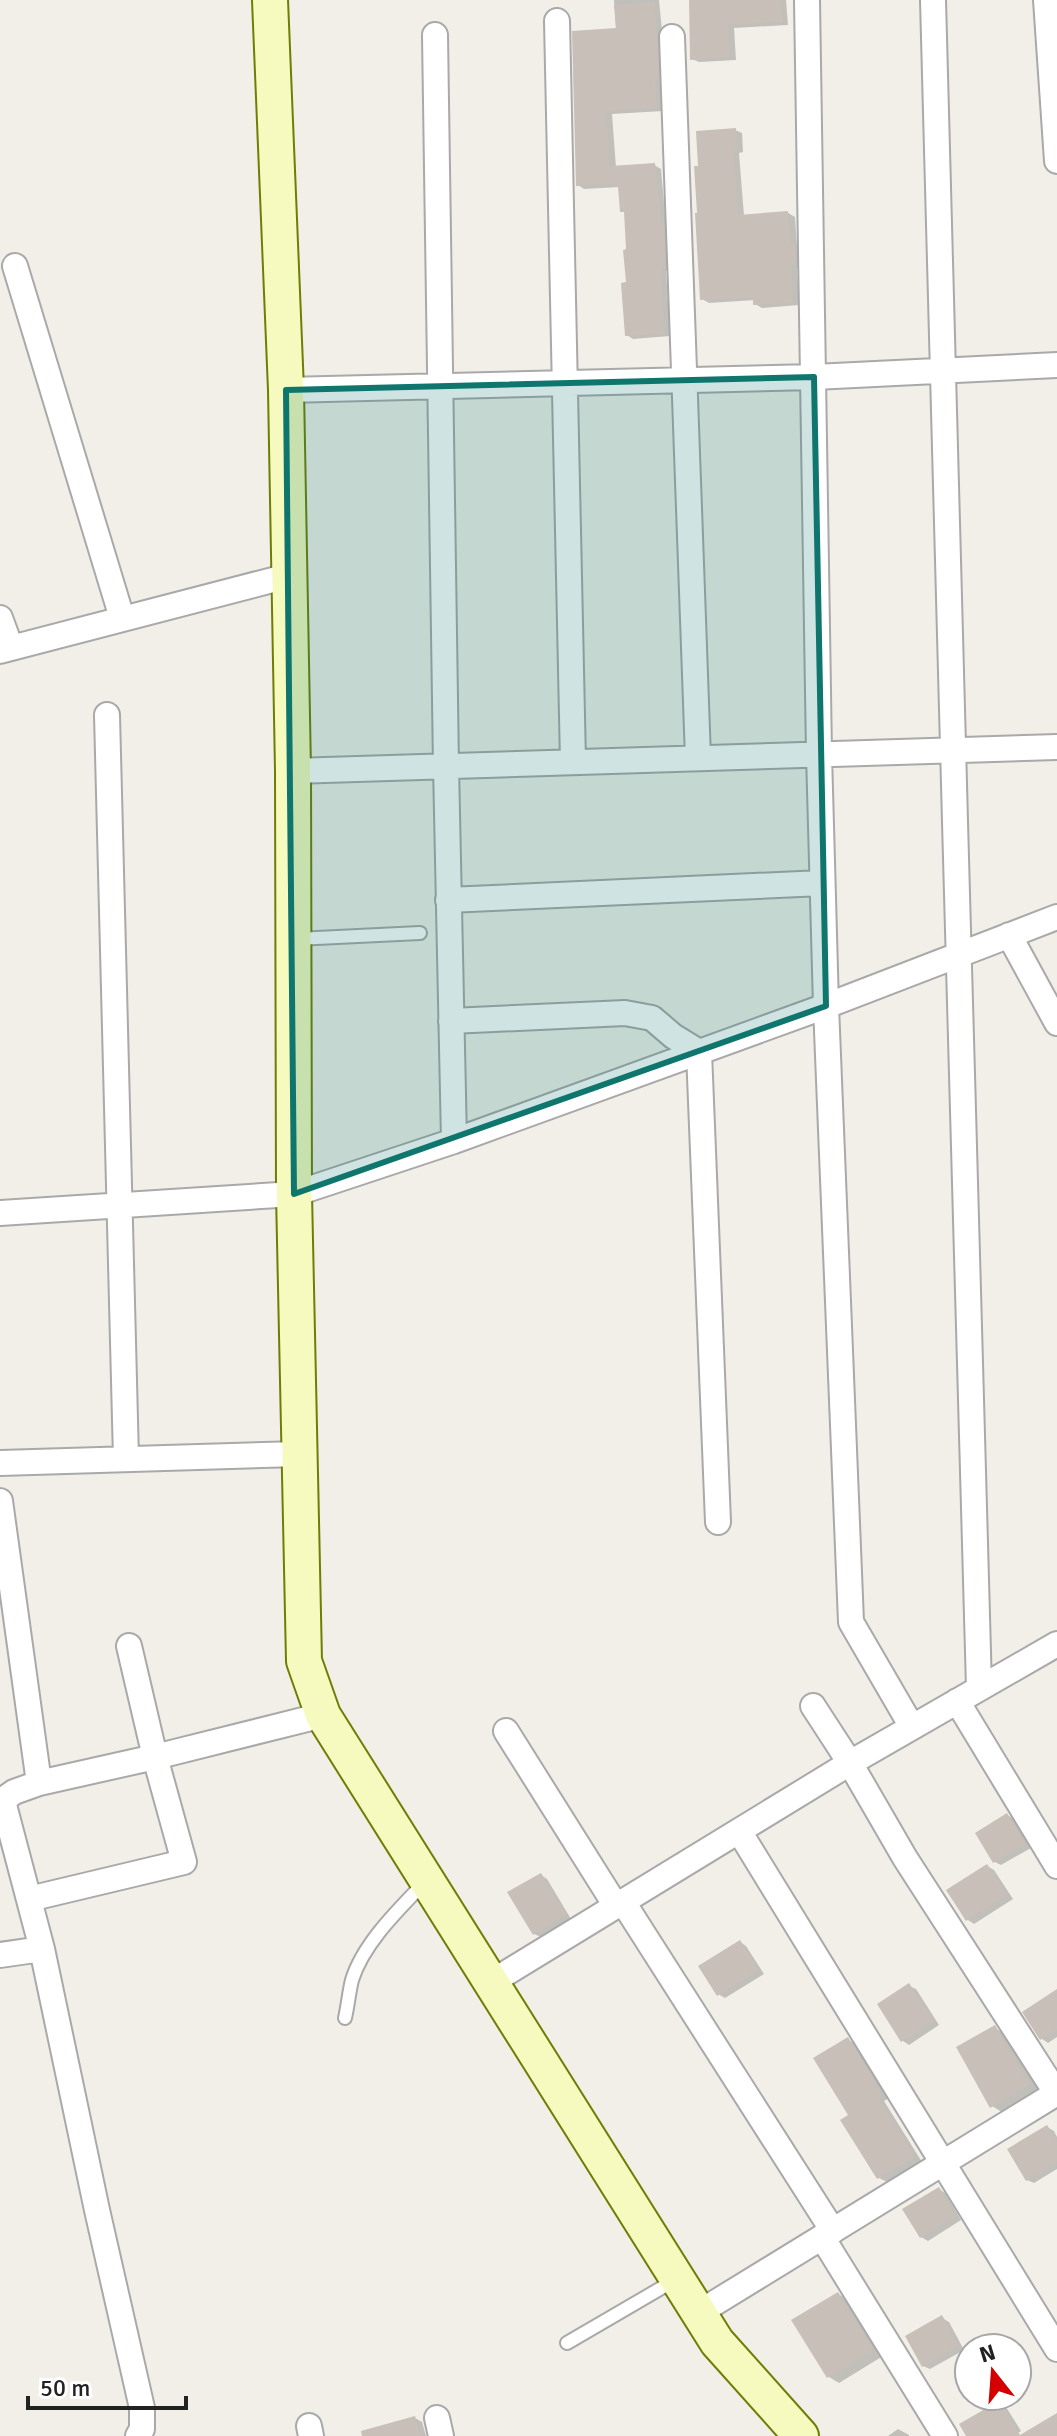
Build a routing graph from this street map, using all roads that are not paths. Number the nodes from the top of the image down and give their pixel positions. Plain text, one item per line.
1 (270, 0) edge
2 (807, 0) edge
3 (933, 0) edge
4 (1046, 0) edge
5 (557, 21) dead end
6 (435, 35) dead end
7 (672, 37) dead end
8 (1057, 161) edge
9 (15, 266) dead end
10 (1057, 365) edge
11 (943, 370) junction
12 (814, 377) junction
13 (684, 379) junction
14 (565, 382) junction
15 (440, 385) junction
16 (286, 390) junction
17 (288, 576) junction
18 (0, 618) edge
19 (122, 618) junction
20 (5, 650) edge
21 (107, 715) dead end
22 (1057, 747) edge
23 (952, 749) junction
24 (819, 754) junction
25 (698, 758) junction
26 (573, 762) junction
27 (446, 766) junction
28 (293, 771) junction
29 (822, 883) junction
30 (448, 900) junction
31 (1057, 917) edge
32 (420, 933) dead end
33 (1009, 935) junction
34 (293, 939) junction
35 (960, 954) junction
36 (826, 1006) junction
37 (451, 1021) junction
38 (1057, 1023) edge
39 (699, 1052) junction
40 (454, 1141) junction
41 (294, 1194) junction
42 (120, 1206) junction
43 (0, 1213) edge
44 (299, 1454) junction
45 (126, 1459) junction
46 (0, 1463) edge
47 (0, 1501) edge
48 (718, 1522) dead end
49 (1057, 1644) edge
50 (129, 1646) dead end
51 (979, 1688) junction
52 (957, 1701) junction
53 (813, 1706) dead end
54 (323, 1715) junction
55 (912, 1727) junction
56 (506, 1731) dead end
57 (155, 1757) junction
58 (850, 1763) junction
59 (39, 1783) junction
60 (739, 1831) junction
61 (6, 1838) edge
62 (1057, 1866) edge
63 (426, 1881) junction
64 (29, 1899) junction
65 (619, 1904) junction
66 (42, 1949) junction
67 (0, 1955) edge
68 (490, 1983) junction
69 (345, 2018) dead end
70 (1057, 2093) edge
71 (942, 2164) junction
72 (827, 2234) junction
73 (678, 2278) junction
74 (700, 2312) junction
75 (567, 2343) dead end
76 (1057, 2349) edge
77 (138, 2436) edge
78 (801, 2436) edge
79 (945, 2436) edge

1 - 16 main road
2 - 12 street
3 - 11 street
4 - 8 street
5 - 14 street
6 - 15 street
7 - 13 street
9 - 19 street
10 - 11 street
11 - 12 street
11 - 23 street
12 - 13 street
12 - 24 street
13 - 14 street
13 - 25 street
14 - 15 street
14 - 26 street
15 - 16 street
15 - 27 street
16 - 17 main road
17 - 19 street
17 - 28 main road
18 - 20 street
19 - 20 street
21 - 42 street
22 - 23 street
23 - 24 street
23 - 35 street
24 - 25 street
24 - 29 street
25 - 26 street
26 - 27 street
27 - 28 street
27 - 30 street
28 - 34 main road
29 - 30 street
29 - 36 street
30 - 37 street
31 - 33 street
32 - 34 lane
33 - 35 street
33 - 38 street
34 - 41 main road
35 - 36 street
35 - 51 street
36 - 39 street
36 - 55 street
37 - 39 street
37 - 40 street
39 - 40 street
39 - 48 street
40 - 41 street
41 - 42 street
41 - 44 main road
42 - 43 street
42 - 45 street
44 - 45 street
44 - 54 main road
45 - 46 street
47 - 59 street
49 - 51 street
50 - 57 street
51 - 52 street
52 - 55 street
52 - 62 street
53 - 58 street
54 - 57 street
54 - 63 main road
55 - 58 street
56 - 65 street
57 - 59 street
57 - 64 street
58 - 60 street
58 - 70 street
59 - 61 street
60 - 65 street
60 - 71 street
61 - 64 street
63 - 68 main road
63 - 69 lane
64 - 66 street
65 - 68 street
65 - 72 street
66 - 67 street
66 - 77 street
68 - 73 main road
70 - 71 street
71 - 72 street
71 - 76 street
72 - 74 street
72 - 79 street
73 - 74 main road
73 - 75 lane
74 - 78 main road

